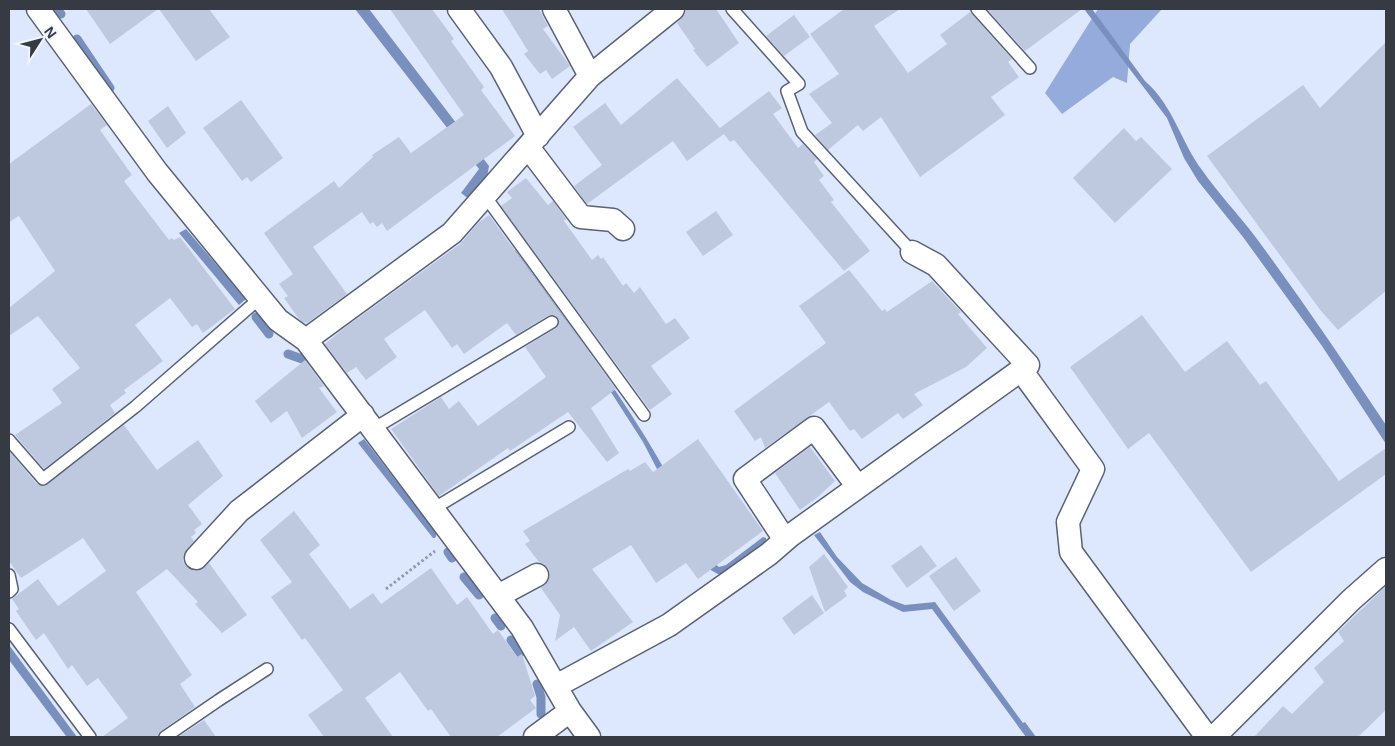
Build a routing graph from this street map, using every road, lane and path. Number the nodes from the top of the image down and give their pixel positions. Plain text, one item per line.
1 (38, 9) edge
2 (459, 9) edge
3 (554, 9) edge
4 (673, 9) edge
5 (732, 9) edge
6 (977, 9) edge
7 (1030, 68) dead end
8 (590, 76) junction
9 (533, 141) junction
10 (485, 196) junction
11 (623, 229) dead end
12 (912, 252) joint
13 (260, 298) junction
14 (552, 322) dead end
15 (306, 340) junction
16 (1021, 370) junction
17 (644, 415) dead end
18 (368, 422) junction
19 (569, 427) dead end
20 (9, 440) edge
21 (858, 487) junction
22 (433, 509) junction
23 (454, 537) junction
24 (786, 540) junction
25 (196, 558) dead end
26 (1386, 569) edge
27 (9, 575) edge
28 (537, 575) dead end
29 (386, 589) dead end
30 (9, 592) edge
31 (498, 596) junction
32 (9, 628) edge
33 (267, 669) dead end
34 (556, 686) junction
35 (570, 711) junction
36 (90, 737) edge
37 (165, 737) edge
38 (535, 737) edge
39 (588, 737) edge
40 (1207, 737) edge
41 (1214, 737) edge

1 - 13 street
2 - 9 street
3 - 8 street
4 - 8 street
5 - 12 lane
6 - 7 lane
8 - 9 street
9 - 10 street
9 - 11 street
10 - 15 street
10 - 17 lane
12 - 16 street
13 - 15 street
13 - 20 lane
14 - 18 lane
15 - 18 street
16 - 21 street
16 - 40 street
18 - 22 street
18 - 25 street
19 - 22 lane
21 - 24 street
21 - 24 street
22 - 23 street
23 - 29 path
23 - 31 street
24 - 34 street
26 - 41 street
27 - 30 lane
28 - 31 street
31 - 34 street
32 - 36 lane
33 - 37 lane
34 - 35 street
35 - 38 street
35 - 39 street

